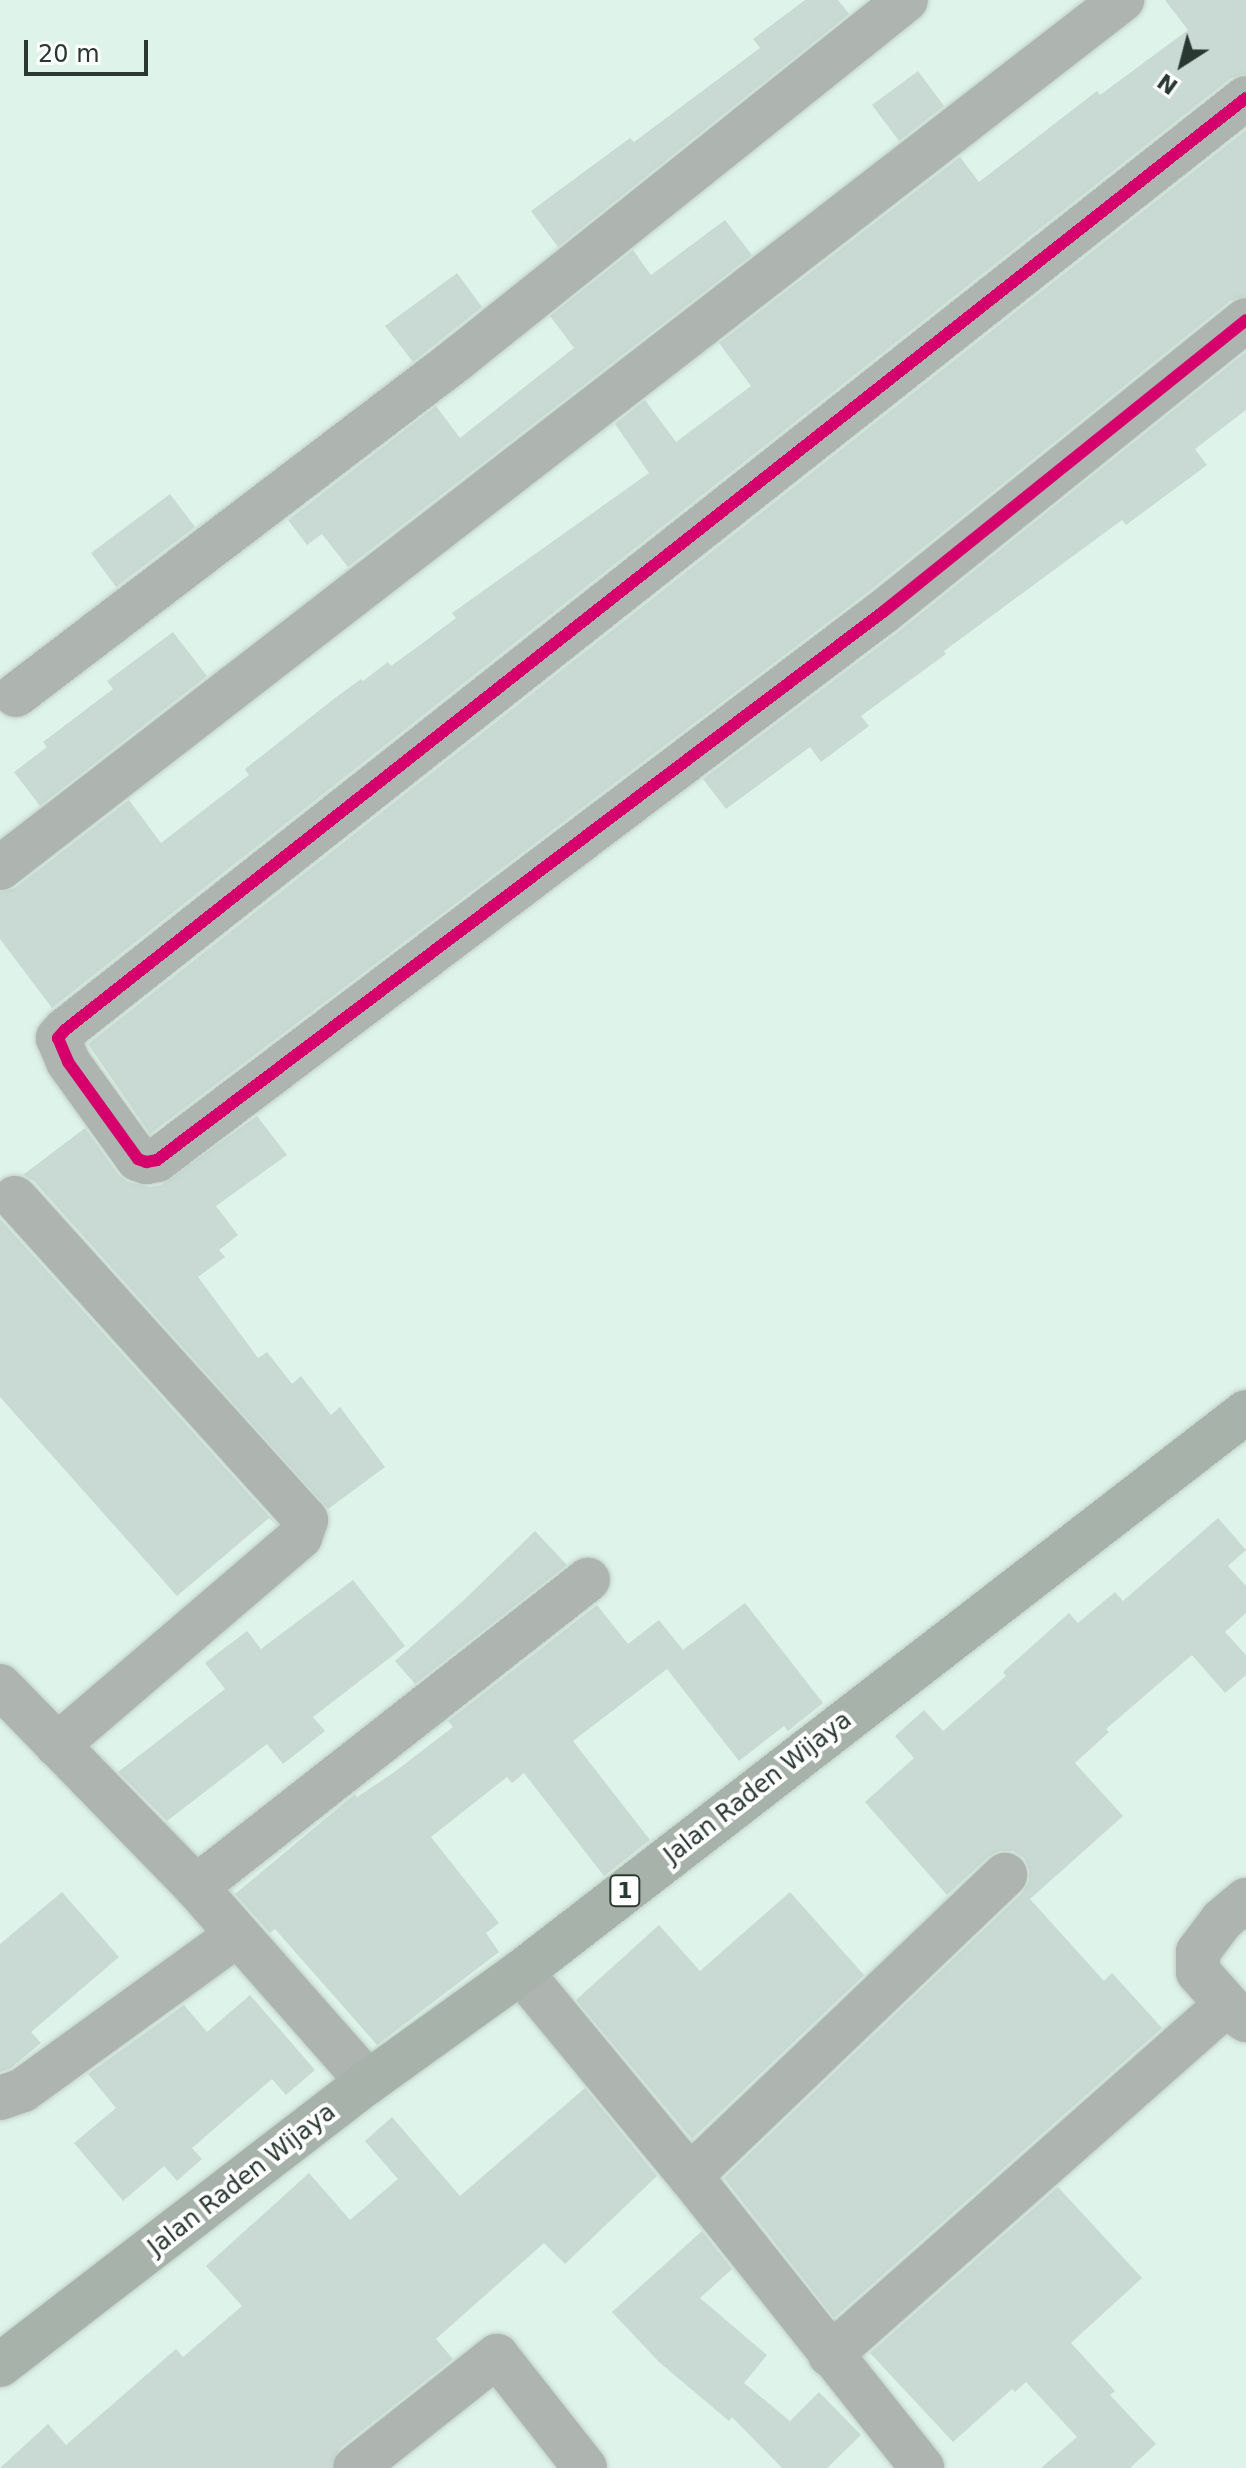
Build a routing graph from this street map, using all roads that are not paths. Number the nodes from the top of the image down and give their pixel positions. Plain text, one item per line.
1 (906, 0) edge
2 (1122, 0) edge
3 (1246, 98) edge
4 (1246, 320) edge
5 (16, 695) dead end
6 (0, 868) edge
7 (15, 1198) dead end
8 (1246, 1412) edge
9 (588, 1580) dead end
10 (0, 1686) edge
11 (57, 1745) junction
12 (1005, 1875) dead end
13 (196, 1887) junction
14 (1246, 1900) edge
15 (236, 1936) junction
16 (521, 1972) junction
17 (1239, 2015) edge
18 (368, 2082) junction
19 (0, 2098) edge
20 (690, 2176) junction
21 (830, 2355) junction
22 (0, 2365) edge
23 (355, 2468) edge
24 (585, 2468) edge
25 (922, 2468) edge

1 - 5 street
2 - 6 street
3 - 4 street
7 - 11 street
8 - 16 highway, Jalan Raden Wijaya / 1
9 - 13 street
10 - 11 street
11 - 13 street
12 - 20 street
13 - 15 street
14 - 17 street
15 - 18 street
15 - 19 street
16 - 18 highway, Jalan Raden Wijaya / 1
16 - 20 street
17 - 21 street
18 - 22 highway, Jalan Raden Wijaya / 1
20 - 21 street
21 - 25 street
23 - 24 street

